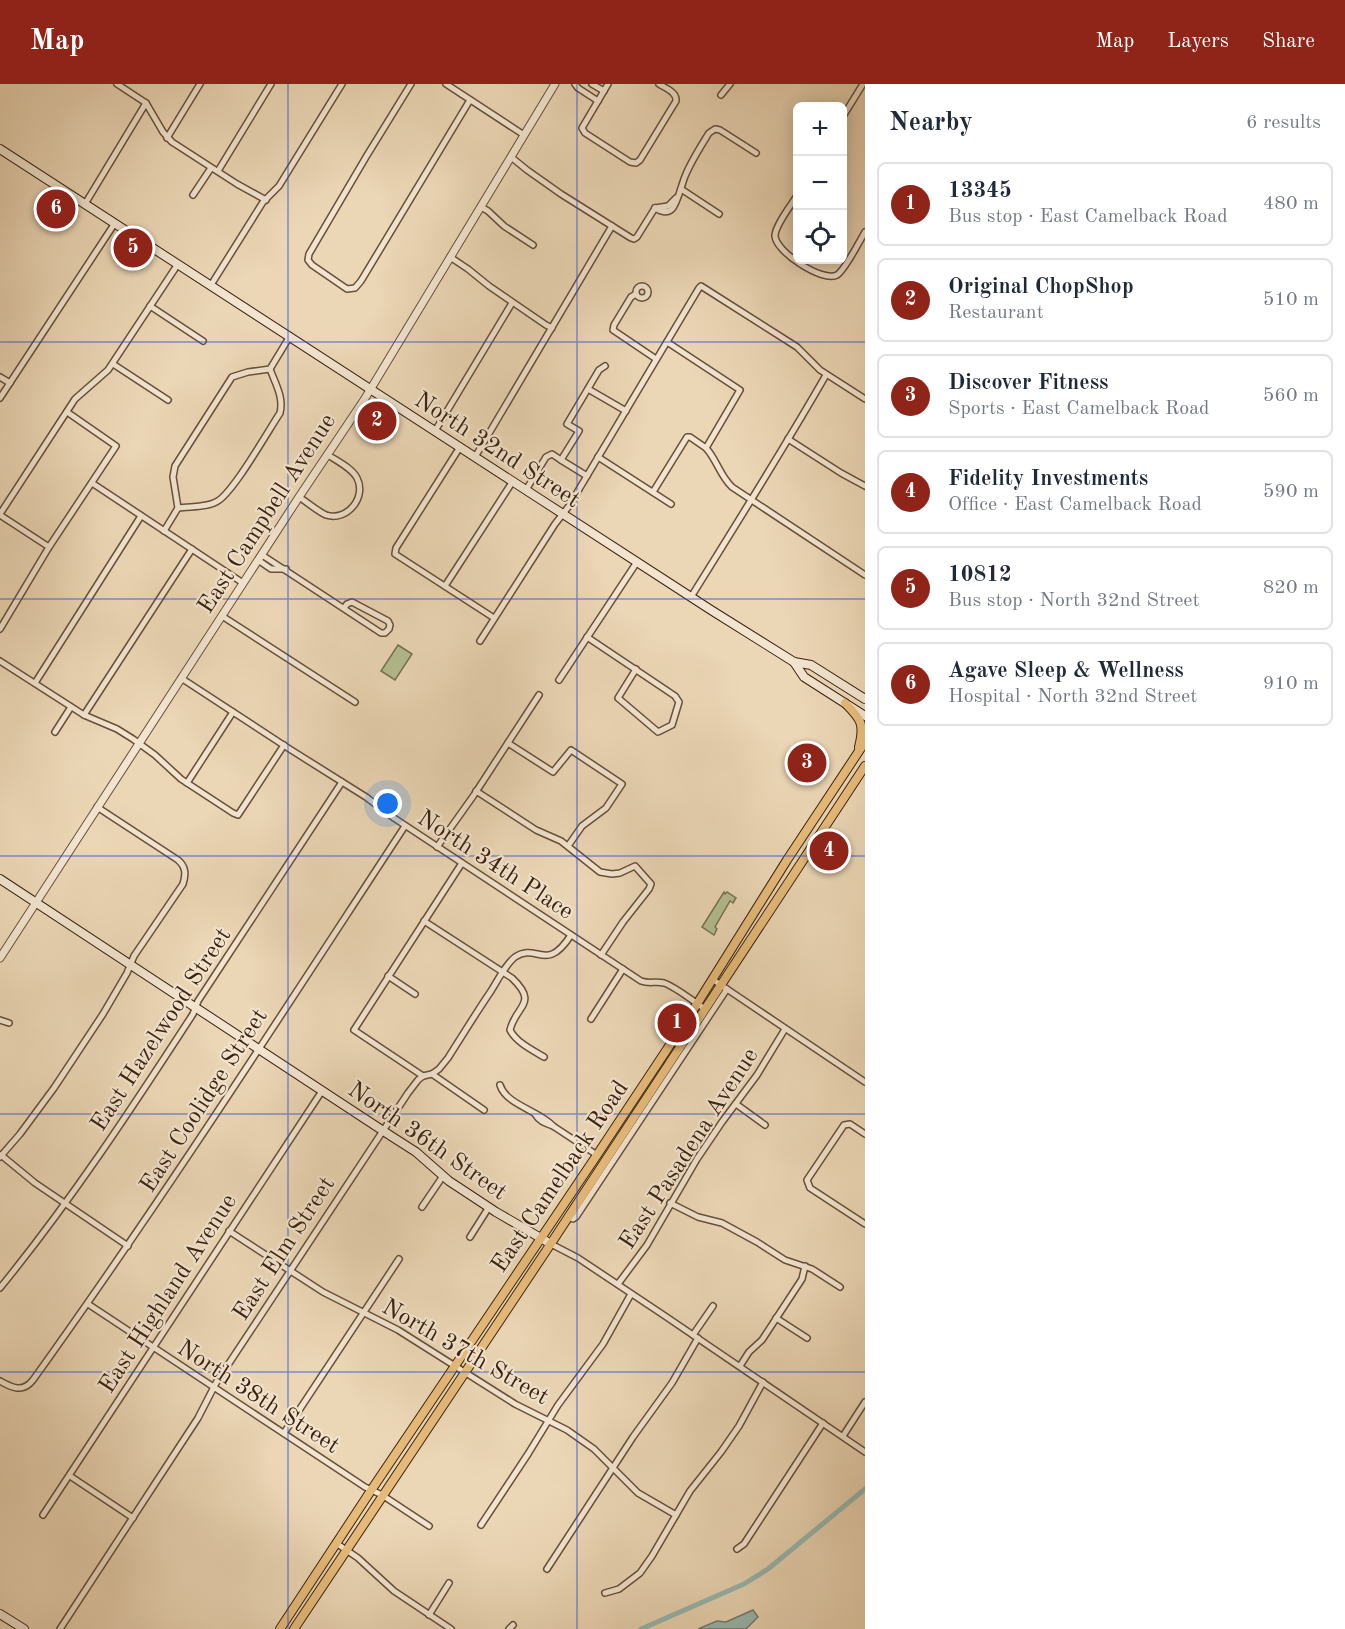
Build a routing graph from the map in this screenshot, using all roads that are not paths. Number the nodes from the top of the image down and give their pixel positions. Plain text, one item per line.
1 (117, 84) edge
2 (200, 84) edge
3 (271, 84) edge
4 (342, 84) edge
5 (411, 84) edge
6 (446, 84) edge
7 (555, 84) edge
8 (575, 84) edge
9 (590, 84) edge
10 (608, 84) edge
11 (659, 84) edge
12 (730, 84) edge
13 (863, 84) edge
14 (584, 91) junction
15 (604, 91) junction
16 (721, 95) dead end
17 (470, 100) junction
18 (598, 100) junction
19 (146, 103) junction
20 (847, 111) edge
21 (524, 135) junction
22 (166, 138) junction
23 (0, 148) edge
24 (756, 153) dead end
25 (511, 157) junction
26 (212, 168) junction
27 (218, 171) junction
28 (681, 189) junction
29 (193, 195) dead end
30 (266, 200) junction
31 (793, 202) edge
32 (85, 204) junction
33 (481, 207) junction
34 (719, 214) dead end
35 (115, 223) junction
36 (612, 226) junction
37 (865, 232) edge
38 (532, 245) dead end
39 (450, 257) junction
40 (178, 264) junction
41 (211, 285) junction
42 (636, 294) dead end
43 (512, 303) junction
44 (150, 306) junction
45 (552, 328) junction
46 (290, 336) junction
47 (203, 341) dead end
48 (667, 342) junction
49 (656, 359) junction
50 (113, 364) junction
51 (605, 366) dead end
52 (270, 369) junction
53 (826, 375) junction
54 (0, 377) edge
55 (10, 383) junction
56 (371, 389) junction
57 (588, 389) junction
58 (0, 398) edge
59 (865, 399) edge
60 (168, 400) dead end
61 (626, 411) junction
62 (67, 412) junction
63 (435, 431) junction
64 (788, 439) junction
65 (460, 447) junction
66 (706, 448) junction
67 (328, 455) junction
68 (475, 457) junction
69 (598, 457) junction
70 (561, 460) junction
71 (587, 476) junction
72 (513, 481) junction
73 (92, 483) junction
74 (865, 486) edge
75 (526, 490) junction
76 (653, 492) junction
77 (299, 497) junction
78 (751, 500) junction
79 (671, 504) dead end
80 (178, 508) junction
81 (0, 514) edge
82 (563, 514) junction
83 (141, 516) junction
84 (164, 531) junction
85 (50, 547) junction
86 (192, 549) junction
87 (260, 557) junction
88 (637, 562) junction
89 (865, 574) edge
90 (243, 583) junction
91 (445, 586) junction
92 (691, 597) junction
93 (344, 608) junction
94 (222, 616) junction
95 (494, 618) junction
96 (0, 629) edge
97 (587, 637) junction
98 (480, 641) dead end
99 (0, 661) edge
100 (794, 662) junction
101 (636, 669) junction
102 (182, 678) junction
103 (559, 680) dead end
104 (35, 683) junction
105 (539, 695) dead end
106 (865, 699) edge
107 (355, 702) dead end
108 (845, 703) junction
109 (71, 707) junction
110 (233, 712) junction
111 (84, 715) junction
112 (865, 716) edge
113 (55, 732) dead end
114 (508, 742) junction
115 (865, 742) edge
116 (139, 743) junction
117 (284, 746) junction
118 (858, 753) junction
119 (865, 766) edge
120 (845, 772) junction
121 (856, 780) junction
122 (342, 782) junction
123 (187, 783) junction
124 (476, 791) junction
125 (97, 807) junction
126 (405, 826) junction
127 (568, 846) junction
128 (437, 847) junction
129 (462, 863) junction
130 (0, 879) edge
131 (770, 887) junction
132 (781, 894) junction
133 (36, 903) junction
134 (424, 921) junction
135 (571, 935) junction
136 (601, 955) junction
137 (0, 957) edge
138 (130, 965) junction
139 (623, 969) junction
140 (503, 972) junction
141 (388, 976) junction
142 (712, 979) junction
143 (724, 987) junction
144 (415, 994) dead end
145 (697, 1004) junction
146 (195, 1008) junction
147 (705, 1009) junction
148 (591, 1019) dead end
149 (0, 1020) edge
150 (9, 1023) dead end
151 (785, 1029) junction
152 (259, 1049) junction
153 (544, 1057) dead end
154 (432, 1074) junction
155 (423, 1076) junction
156 (865, 1082) edge
157 (500, 1085) dead end
158 (322, 1090) junction
159 (735, 1104) junction
160 (627, 1109) junction
161 (484, 1110) dead end
162 (639, 1116) junction
163 (765, 1125) dead end
164 (383, 1130) junction
165 (865, 1134) edge
166 (597, 1155) junction
167 (1, 1156) edge
168 (443, 1176) junction
169 (670, 1203) junction
170 (65, 1204) junction
171 (422, 1207) dead end
172 (489, 1207) junction
173 (865, 1224) edge
174 (229, 1231) junction
175 (470, 1237) dead end
176 (541, 1239) junction
177 (551, 1244) junction
178 (128, 1246) junction
179 (399, 1259) dead end
180 (806, 1266) junction
181 (290, 1271) junction
182 (618, 1284) junction
183 (840, 1287) dead end
184 (0, 1288) edge
185 (631, 1294) junction
186 (88, 1304) junction
187 (713, 1306) dead end
188 (363, 1312) junction
189 (776, 1318) junction
190 (695, 1336) junction
191 (807, 1338) dead end
192 (153, 1347) junction
193 (454, 1366) junction
194 (740, 1366) junction
195 (465, 1373) junction
196 (0, 1380) edge
197 (763, 1382) junction
198 (214, 1388) junction
199 (865, 1402) edge
200 (549, 1420) junction
201 (823, 1423) junction
202 (284, 1433) junction
203 (843, 1436) junction
204 (865, 1452) edge
205 (612, 1468) junction
206 (70, 1476) junction
207 (372, 1489) junction
208 (382, 1495) junction
209 (43, 1515) dead end
210 (676, 1515) junction
211 (133, 1518) junction
212 (481, 1525) dead end
213 (429, 1526) dead end
214 (336, 1543) junction
215 (346, 1550) junction
216 (737, 1550) dead end
217 (547, 1569) dead end
218 (449, 1583) dead end
219 (605, 1593) dead end
220 (0, 1614) edge
221 (429, 1615) junction
222 (24, 1629) edge
223 (60, 1629) edge
224 (280, 1629) edge
225 (294, 1629) edge
226 (451, 1629) edge

1 - 19 street
2 - 22 street
3 - 27 street
4 - 30 street
5 - 17 street
6 - 17 street
7 - 21 street, East Campbell Avenue
8 - 14 street
9 - 14 street
9 - 15 street
10 - 15 street
11 - 18 street
12 - 16 street
13 - 20 street
14 - 18 street
15 - 18 street
17 - 21 street
19 - 22 street
19 - 32 street
21 - 25 street, East Campbell Avenue
22 - 26 street
23 - 32 main road, North 32nd Street
24 - 28 street
25 - 33 street, East Campbell Avenue
25 - 36 street
26 - 27 street
26 - 29 street
27 - 30 street
28 - 34 street
28 - 36 street
30 - 41 street
31 - 37 street
32 - 35 main road, North 32nd Street
33 - 38 street
33 - 39 street, East Campbell Avenue
35 - 40 main road, North 32nd Street
35 - 55 street
36 - 45 street
39 - 43 street
39 - 56 street, East Campbell Avenue
40 - 41 main road, North 32nd Street
40 - 44 street
41 - 46 main road, North 32nd Street
42 - 49 street
43 - 45 street
43 - 63 street
44 - 47 street
44 - 50 street
45 - 68 street
46 - 52 street
46 - 56 main road, North 32nd Street
48 - 49 street
48 - 53 street
48 - 66 street
49 - 61 street
50 - 60 street
50 - 62 street
51 - 57 street
52 - 80 street
52 - 80 street
53 - 59 street
53 - 64 street
54 - 55 street
55 - 58 street
56 - 63 main road, North 32nd Street
56 - 67 street, East Campbell Avenue
57 - 61 street
57 - 70 street
61 - 69 street
62 - 73 street
62 - 81 street
63 - 65 main road, North 32nd Street
64 - 74 street
64 - 78 street
65 - 68 main road, North 32nd Street
65 - 91 street
66 - 76 street
66 - 78 street
67 - 77 street, East Campbell Avenue
67 - 77 street
68 - 72 main road, North 32nd Street
69 - 71 street
69 - 76 street
70 - 71 street
70 - 75 street
71 - 82 street
72 - 75 main road, North 32nd Street
72 - 91 street
73 - 83 street
73 - 85 street
75 - 82 main road, North 32nd Street
76 - 79 street
77 - 87 street, East Campbell Avenue
78 - 89 street
78 - 92 street
80 - 84 street
81 - 85 street
82 - 88 main road, North 32nd Street
82 - 95 street
83 - 84 street
83 - 104 street
84 - 86 street
85 - 96 street
86 - 90 street
86 - 111 street
87 - 90 street, East Campbell Avenue
87 - 93 street
88 - 92 main road, North 32nd Street
88 - 97 street
90 - 94 street, East Campbell Avenue
91 - 95 street
92 - 100 main road, North 32nd Street
93 - 93 street
94 - 102 street, East Campbell Avenue
94 - 107 street
95 - 98 street
97 - 101 street
97 - 103 street
99 - 104 street
100 - 106 main road, North 32nd Street
100 - 108 main road, North 32nd Street
101 - 101 street
102 - 110 street, North 34th Place
102 - 116 street, East Campbell Avenue
104 - 109 street
105 - 114 street
108 - 112 main road, North 32nd Street
108 - 118 main road
109 - 111 street
109 - 113 street
110 - 117 street, North 34th Place
110 - 123 street
111 - 116 street
114 - 124 street
114 - 127 street
115 - 118 main road, East Camelback Road
116 - 123 street
116 - 125 street, East Campbell Avenue
117 - 122 street, North 34th Place
117 - 123 street
118 - 120 main road, East Camelback Road
119 - 121 main road, East Camelback Road
120 - 121 main road
120 - 131 main road, East Camelback Road
121 - 132 main road, East Camelback Road
122 - 126 street, North 34th Place
122 - 146 street, East Hazelwood Street
124 - 127 street
124 - 128 street
125 - 133 street, East Campbell Avenue
125 - 138 street
126 - 128 street, North 34th Place
126 - 152 street, East Coolidge Street
127 - 136 street
128 - 129 street, North 34th Place
129 - 134 street
129 - 135 street, North 34th Place
130 - 133 main road, North 36th Street
131 - 132 main road
131 - 142 main road, East Camelback Road
132 - 143 main road, East Camelback Road
133 - 137 street, East Campbell Avenue
133 - 138 main road, North 36th Street
134 - 140 street
134 - 141 street
135 - 136 street, North 34th Place
135 - 140 street
136 - 139 street, North 34th Place
138 - 146 main road, North 36th Street
138 - 167 street
139 - 145 street, North 34th Place
139 - 148 street
140 - 153 street
140 - 154 street
141 - 144 street
141 - 155 street
142 - 143 street
142 - 145 main road, East Camelback Road
143 - 147 main road, East Camelback Road
143 - 151 street
143 - 162 street, East Camelback Road
145 - 147 street, North 34th Place
145 - 160 main road, East Camelback Road
146 - 152 main road, North 36th Street
146 - 170 street, East Hazelwood Street
147 - 162 main road, East Camelback Road
149 - 150 street
151 - 156 street
151 - 159 street, East Pasadena Avenue
152 - 158 main road, North 36th Street
152 - 178 street, East Coolidge Street
154 - 155 street
154 - 161 street
155 - 164 street, East Elm Street
157 - 166 street
158 - 164 main road, North 36th Street
158 - 174 street, East Highland Avenue
159 - 163 street
159 - 169 street, East Pasadena Avenue
160 - 162 main road
160 - 166 main road, East Camelback Road
162 - 177 main road, East Camelback Road
164 - 168 main road, North 36th Street
164 - 181 street, East Elm Street
165 - 173 street
166 - 176 main road, East Camelback Road
167 - 170 street
168 - 171 street
168 - 172 main road, North 36th Street
169 - 180 street
169 - 182 street, East Pasadena Avenue
170 - 178 street
170 - 184 street, East Hazelwood Street
172 - 175 street
172 - 176 main road, North 36th Street
174 - 181 street, North 37th Street
174 - 192 street, East Highland Avenue
176 - 177 main road, North 36th Street
176 - 193 main road, East Camelback Road
177 - 182 street, North 36th Street
177 - 195 main road, East Camelback Road
178 - 186 street, East Coolidge Street
179 - 188 street
180 - 183 street
180 - 189 street
181 - 188 street, North 37th Street
181 - 198 street, East Elm Street
182 - 185 street, North 36th Street
185 - 190 street, North 36th Street
185 - 200 street
186 - 192 street, North 38th Street
186 - 196 street, East Coolidge Street
187 - 190 street
188 - 193 street, North 37th Street
188 - 202 street
189 - 191 street
189 - 194 street
190 - 194 street, North 36th Street
190 - 205 street
192 - 198 street, North 38th Street
192 - 206 street, East Highland Avenue
193 - 195 street, North 37th Street
193 - 207 main road, East Camelback Road
194 - 197 street, North 36th Street
195 - 200 street, North 37th Street
195 - 208 main road, East Camelback Road
197 - 201 street, North 36th Street
197 - 210 street
198 - 202 street, North 38th Street
198 - 211 street, East Elm Street
199 - 203 street
200 - 205 street, North 37th Street
200 - 212 street
201 - 203 street, North 36th Street
201 - 216 street
202 - 207 street, North 38th Street
203 - 204 street, North 36th Street
205 - 210 street, North 37th Street
205 - 217 street
206 - 209 street, East Highland Avenue
206 - 211 street
207 - 208 street, North 38th Street
207 - 214 main road, East Camelback Road
208 - 213 street
208 - 215 main road, East Camelback Road
210 - 219 street
211 - 223 street, East Elm Street
214 - 215 street
214 - 224 main road, East Camelback Road
215 - 221 street
215 - 225 main road, East Camelback Road
218 - 221 street
220 - 222 main road
221 - 226 street

